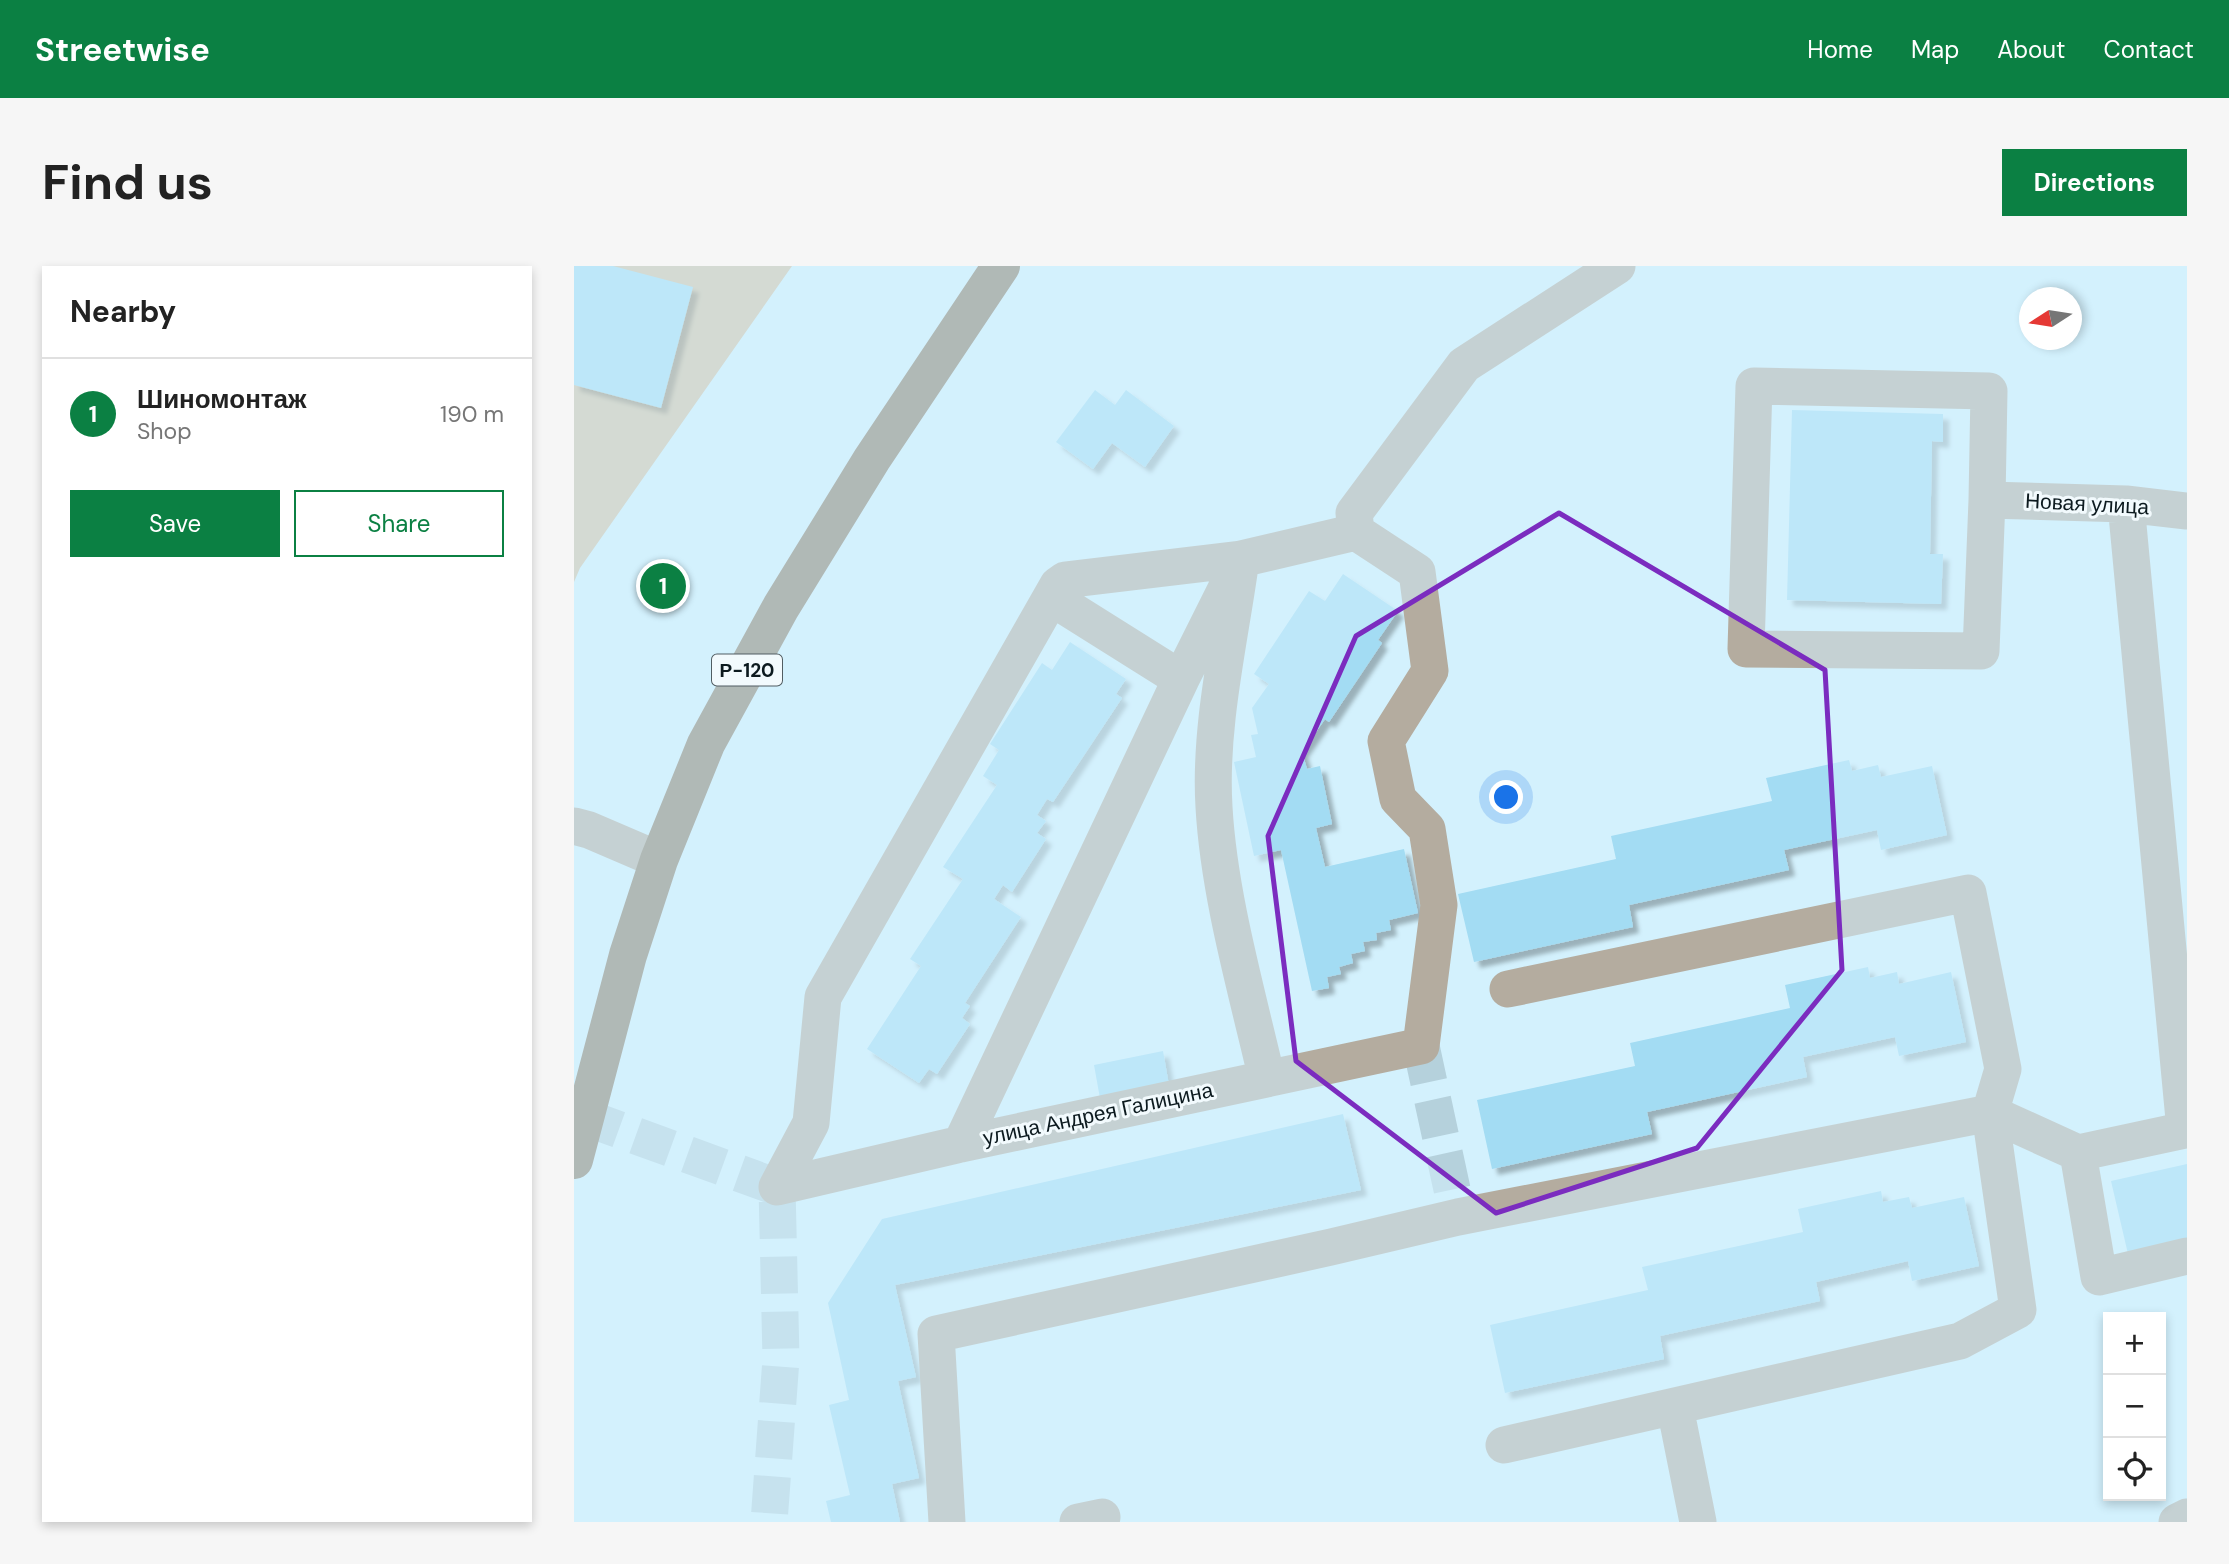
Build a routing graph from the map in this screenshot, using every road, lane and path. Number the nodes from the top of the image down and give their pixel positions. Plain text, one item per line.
1 (1001, 266) edge
2 (1616, 266) edge
3 (1987, 500) junction
4 (2126, 504) junction
5 (2187, 511) edge
6 (1356, 532) junction
7 (1241, 559) junction
8 (1052, 598) junction
9 (1181, 679) junction
10 (574, 825) edge
11 (659, 860) junction
12 (1508, 989) dead end
13 (1267, 1079) junction
14 (1990, 1113) junction
15 (961, 1144) junction
16 (2078, 1153) junction
17 (574, 1160) edge
18 (2187, 1256) edge
19 (1675, 1407) junction
20 (1504, 1445) dead end
21 (2187, 1517) edge
22 (947, 1522) edge
23 (1698, 1522) edge
24 (2177, 1522) edge

1 - 11 main road, Р-120
2 - 6 street
3 - 3 street
3 - 4 street, Новая улица
4 - 5 street, Новая улица
4 - 16 street
6 - 7 street
6 - 13 street, улица Андрея Галицина
7 - 8 street
7 - 9 street
7 - 13 street
8 - 9 street
8 - 15 street, улица Андрея Галицина
9 - 15 street
10 - 11 street
11 - 17 main road, Р-120
12 - 14 street
13 - 15 street, улица Андрея Галицина
14 - 16 street
14 - 19 street
14 - 22 street
16 - 18 street
19 - 20 street
19 - 23 street
21 - 24 street

